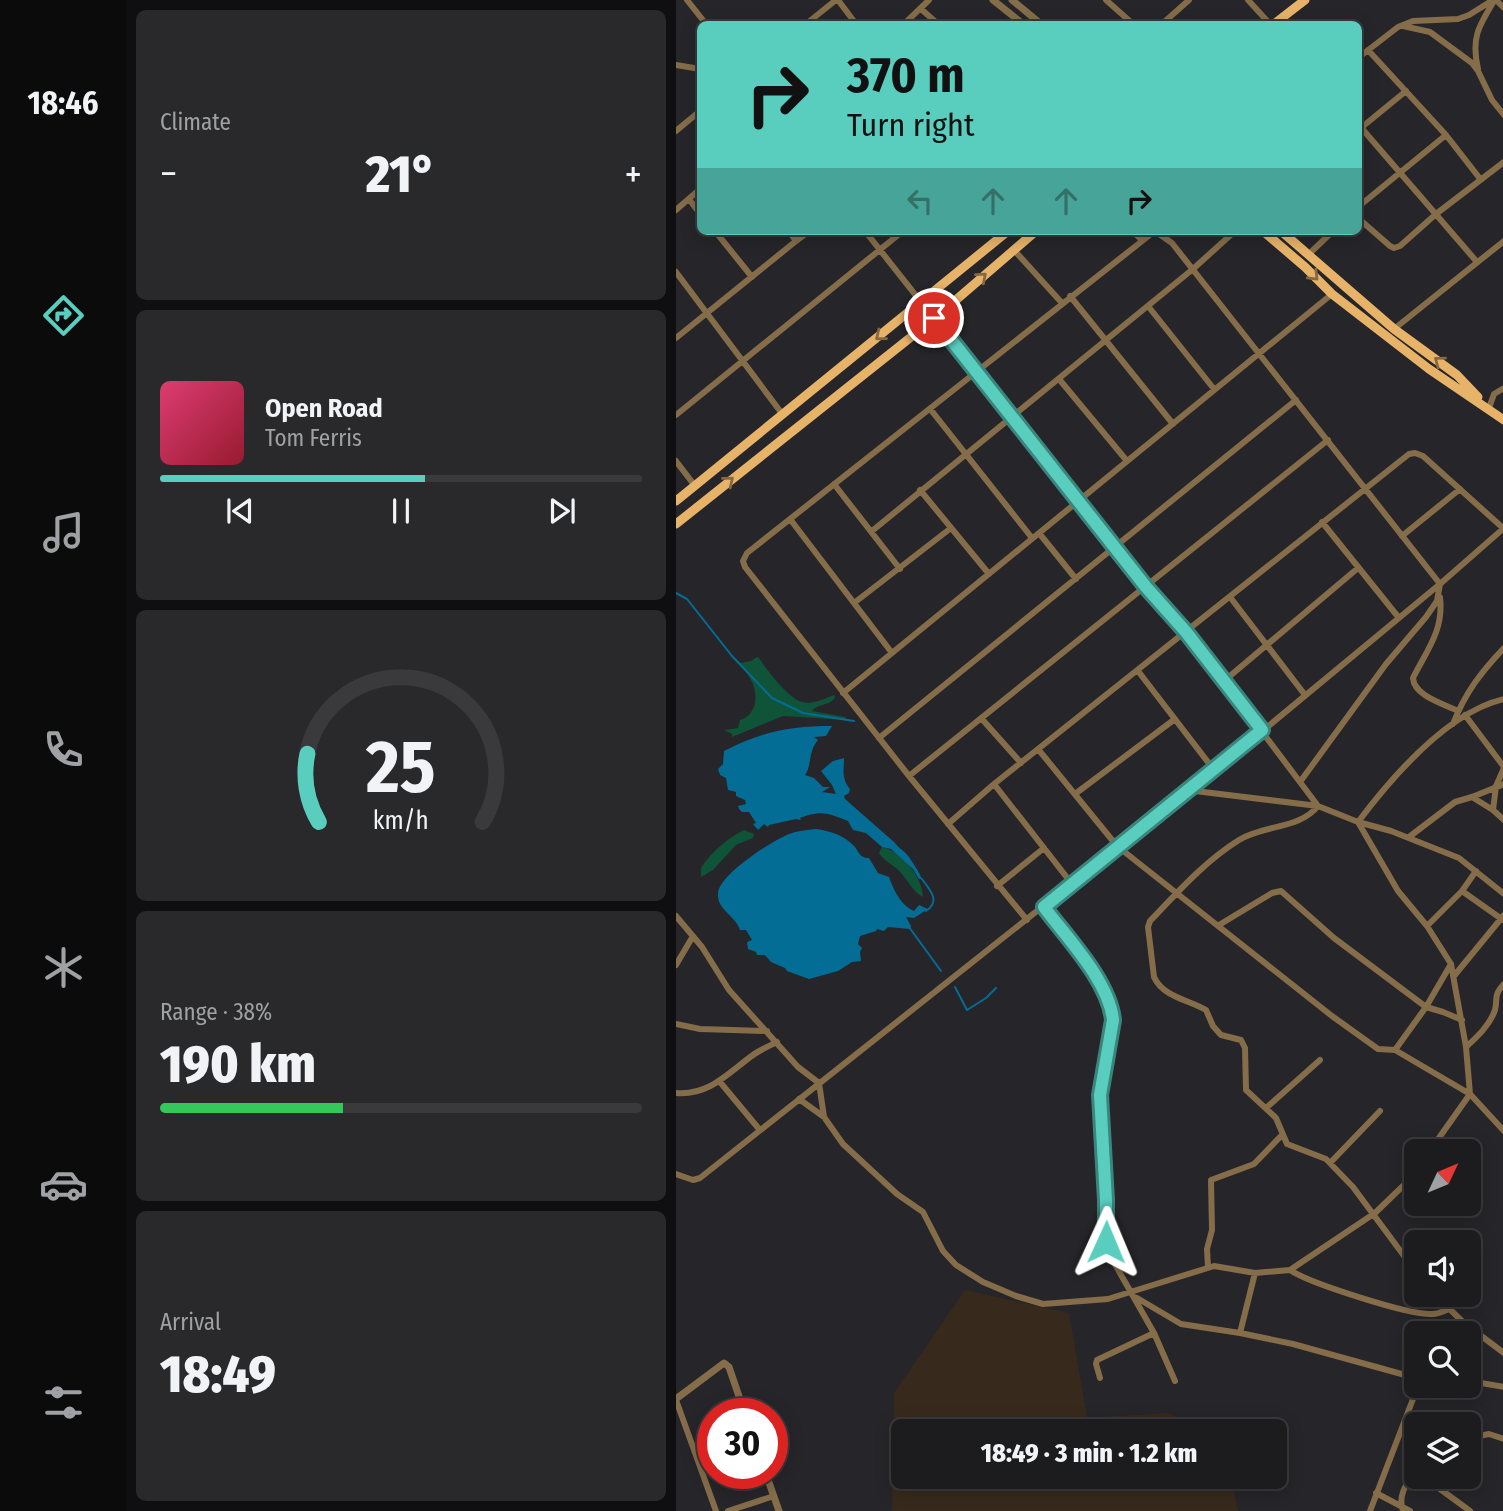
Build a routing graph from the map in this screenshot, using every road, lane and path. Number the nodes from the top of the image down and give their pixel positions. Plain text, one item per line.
1 (687, 0) edge
2 (837, 0) edge
3 (929, 0) edge
4 (993, 0) edge
5 (1106, 0) edge
6 (1189, 0) edge
7 (1248, 0) edge
8 (1305, 0) edge
9 (1495, 0) edge
10 (1017, 2) edge
11 (1504, 8) edge
12 (921, 9) junction
13 (704, 21) edge
14 (810, 21) edge
15 (854, 21) edge
16 (907, 21) edge
17 (935, 21) edge
18 (1018, 21) edge
19 (1038, 21) edge
20 (1130, 21) edge
21 (1165, 21) edge
22 (1269, 21) edge
23 (1276, 21) edge
24 (1398, 27) junction
25 (1368, 50) junction
26 (1362, 55) edge
27 (676, 65) edge
28 (697, 68) edge
29 (1478, 71) junction
30 (1406, 91) junction
31 (1503, 113) edge
32 (697, 114) edge
33 (1362, 124) edge
34 (1362, 128) edge
35 (676, 131) edge
36 (1446, 135) junction
37 (1504, 162) edge
38 (1400, 172) junction
39 (1481, 180) junction
40 (697, 192) edge
41 (689, 199) junction
42 (1362, 204) edge
43 (676, 210) edge
44 (697, 210) edge
45 (1436, 215) junction
46 (1362, 221) edge
47 (717, 235) edge
48 (792, 235) edge
49 (804, 235) edge
50 (868, 235) edge
51 (898, 235) edge
52 (1003, 235) edge
53 (1031, 235) edge
54 (1136, 235) edge
55 (1149, 235) edge
56 (1161, 235) edge
57 (1231, 235) edge
58 (1268, 235) edge
59 (1286, 235) edge
60 (1329, 235) edge
61 (1141, 239) junction
62 (1504, 240) edge
63 (796, 241) junction
64 (879, 250) junction
65 (1014, 250) junction
66 (1308, 255) junction
67 (1477, 262) junction
68 (1193, 269) junction
69 (676, 272) edge
70 (752, 277) junction
71 (1332, 294) junction
72 (1070, 296) junction
73 (922, 302) junction
74 (1062, 303) junction
75 (1148, 306) junction
76 (707, 313) junction
77 (934, 318) junction
78 (1394, 329) junction
79 (676, 338) edge
80 (1106, 340) junction
81 (1259, 353) junction
82 (742, 360) junction
83 (978, 372) junction
84 (1059, 379) junction
85 (1504, 388) edge
86 (1214, 389) junction
87 (1296, 400) junction
88 (1489, 408) junction
89 (931, 410) junction
90 (676, 415) edge
91 (783, 415) junction
92 (1011, 417) junction
93 (1504, 420) edge
94 (1172, 424) junction
95 (759, 435) junction
96 (1328, 440) junction
97 (770, 448) junction
98 (966, 454) junction
99 (676, 461) edge
100 (1127, 461) junction
101 (834, 484) junction
102 (695, 486) junction
103 (1365, 487) junction
104 (1460, 489) junction
105 (920, 490) junction
106 (1079, 500) junction
107 (676, 501) edge
108 (790, 519) junction
109 (1322, 522) junction
110 (676, 524) edge
111 (951, 528) junction
112 (1503, 528) edge
113 (871, 531) junction
114 (1039, 533) junction
115 (1497, 534) junction
116 (1402, 536) junction
117 (1032, 538) junction
118 (1504, 541) edge
119 (1115, 547) junction
120 (1358, 568) junction
121 (900, 569) junction
122 (989, 574) junction
123 (1076, 579) junction
124 (1440, 584) junction
125 (1146, 587) junction
126 (1439, 595) junction
127 (1230, 597) junction
128 (854, 603) junction
129 (1399, 618) junction
130 (1186, 632) junction
131 (1267, 645) junction
132 (1504, 648) edge
133 (892, 653) junction
134 (1138, 670) junction
135 (1224, 681) junction
136 (843, 693) junction
137 (1305, 695) junction
138 (1504, 699) edge
139 (1458, 711) junction
140 (1465, 715) junction
141 (981, 718) junction
142 (1175, 719) junction
143 (1453, 724) junction
144 (1262, 730) junction
145 (879, 738) junction
146 (1038, 749) junction
147 (1021, 763) junction
148 (1504, 768) edge
149 (1214, 770) junction
150 (909, 776) junction
151 (1300, 782) junction
152 (994, 784) junction
153 (1500, 785) edge
154 (1187, 790) junction
155 (1075, 794) junction
156 (1472, 797) junction
157 (1318, 806) junction
158 (1493, 810) junction
159 (1504, 820) edge
160 (1358, 822) junction
161 (948, 824) junction
162 (1409, 838) junction
163 (1117, 846) junction
164 (1044, 848) junction
165 (1476, 871) junction
166 (1072, 884) junction
167 (997, 886) junction
168 (1462, 891) junction
169 (1178, 892) junction
170 (1504, 894) edge
171 (1044, 907) junction
172 (676, 916) edge
173 (1503, 918) edge
174 (1027, 920) junction
175 (1219, 925) junction
176 (1427, 926) junction
177 (693, 936) junction
178 (1451, 964) junction
179 (676, 965) edge
180 (1454, 976) junction
181 (1504, 984) edge
182 (1426, 1007) junction
183 (1494, 1011) junction
184 (1504, 1015) edge
185 (1462, 1020) junction
186 (676, 1024) edge
187 (767, 1031) junction
188 (777, 1042) junction
189 (1466, 1047) junction
190 (1395, 1050) junction
191 (1320, 1060) dead end
192 (720, 1082) junction
193 (819, 1083) junction
194 (676, 1093) edge
195 (1470, 1094) junction
196 (799, 1099) junction
197 (1266, 1108) junction
198 (1380, 1111) dead end
199 (824, 1117) junction
200 (759, 1129) junction
201 (1504, 1131) edge
202 (1281, 1136) junction
203 (1438, 1139) edge
204 (1330, 1163) junction
205 (676, 1174) edge
206 (1404, 1185) edge
207 (1375, 1213) junction
208 (1404, 1255) edge
209 (1208, 1267) junction
210 (1290, 1270) junction
211 (1255, 1273) junction
212 (1133, 1294) junction
213 (1449, 1308) joint
214 (1154, 1333) junction
215 (1240, 1333) junction
216 (1504, 1353) edge
217 (1404, 1375) edge
218 (1100, 1378) dead end
219 (1175, 1381) dead end
220 (1481, 1383) edge
221 (1504, 1387) edge
222 (740, 1398) edge
223 (676, 1400) edge
224 (1404, 1425) edge
225 (1481, 1436) edge
226 (1504, 1439) edge
227 (771, 1489) edge
228 (1405, 1489) edge
229 (1440, 1489) edge
230 (1376, 1493) junction
231 (774, 1496) junction
232 (1402, 1508) edge
233 (716, 1511) edge
234 (728, 1511) edge
235 (779, 1511) edge
236 (1370, 1511) edge
237 (1410, 1511) edge
238 (1470, 1511) edge

1 - 13 street
2 - 14 street
2 - 15 street
3 - 12 street
4 - 18 street
5 - 20 street
6 - 21 street
7 - 22 street
8 - 23 main road
9 - 11 street
9 - 24 street
9 - 29 street
10 - 19 street
12 - 16 street
12 - 17 street
24 - 25 street
24 - 29 street
25 - 26 street
25 - 30 street
27 - 28 street
29 - 31 street
30 - 33 street
30 - 36 street
32 - 35 street
34 - 38 street
36 - 38 street
36 - 39 street
37 - 39 street
38 - 42 street
38 - 45 street
39 - 45 street
40 - 41 street
41 - 43 street
41 - 44 street
45 - 46 street
45 - 67 street
47 - 70 street
48 - 63 street
49 - 63 street
50 - 64 street
51 - 64 street
52 - 73 main road
53 - 65 main road
54 - 61 street
55 - 61 street
56 - 68 street
57 - 68 street
58 -> 71 main road
59 - 66 main road
60 - 66 street
61 - 72 street
62 - 67 street
63 - 70 street
64 - 73 street
64 - 82 street
65 - 74 street
77 -> 65 main road
66 - 78 main road
67 - 78 street
68 - 75 street
68 - 81 street
69 - 76 street
70 - 76 street
71 - 81 street
71 - 88 main road
72 - 74 street
72 - 80 street
73 - 77 street
73 -> 91 main road
74 - 83 street
75 - 80 street
75 - 86 street
76 - 79 street
76 - 82 street
77 - 83 street
77 - 97 main road
88 -> 78 main road
80 - 84 street
80 - 94 street
81 - 86 street
81 - 87 street
82 - 90 street
82 - 91 street
83 - 89 street
83 - 92 street
84 - 92 street
84 - 100 street
85 - 88 street
86 - 94 street
87 - 96 street
87 - 119 street
88 - 93 main road
89 - 98 street
89 - 101 street
91 - 95 main road
92 - 98 street
92 - 106 street
94 - 100 street
95 - 97 main road
95 - 102 main road
96 - 103 street
96 - 125 street
110 -> 97 main road
98 - 105 street
98 - 117 street
99 - 102 street
100 - 106 street
101 - 108 street
101 - 113 street
102 - 107 main road
103 - 104 street
103 - 109 street
103 - 116 street
104 - 112 street
104 - 116 street
105 - 111 street
105 - 113 street
106 - 114 street
106 - 119 street
108 - 128 street
108 - 136 street
109 - 120 street
109 - 127 street
111 - 121 street
111 - 122 street
112 - 115 street
113 - 121 street
114 - 117 street
114 - 123 street
115 - 118 street
115 - 124 street
116 - 124 street
117 - 122 street
119 - 123 street
119 - 125 street
120 - 129 street
120 - 131 street
121 - 128 street
122 - 133 street
123 - 145 street
124 - 126 street
124 - 129 street
125 - 130 street
125 - 141 street
126 - 139 street
126 - 151 street
127 - 130 street
127 - 131 street
128 - 133 street
129 - 137 street
130 - 134 street
130 - 135 street
131 - 135 street
131 - 137 street
132 - 139 street
133 - 136 street
134 - 142 street
134 - 146 street
135 - 144 street
136 - 145 street
137 - 144 street
138 - 140 street
139 - 143 street
140 - 143 street
140 - 148 street
141 - 147 street
141 - 150 street
142 - 149 street
142 - 155 street
143 - 160 street
144 - 149 street
144 - 151 street
145 - 150 street
146 - 147 street
146 - 155 street
147 - 152 street
148 - 153 street
149 - 154 street
150 - 161 street
151 - 157 street
152 - 161 street
152 - 164 street
153 - 156 street
153 - 158 street
154 - 157 street
154 - 163 street
155 - 163 street
156 - 158 street
156 - 162 street
157 - 160 street
157 - 169 street
158 - 159 street
160 - 162 street
160 - 176 street
161 - 167 street
162 - 165 street
163 - 166 street
163 - 169 street
164 - 166 street
164 - 167 street
165 - 168 street
165 - 170 street
166 - 171 street
167 - 174 street
168 - 173 street
168 - 176 street
169 - 175 street
169 - 197 street
171 - 174 street
171 - 212 street
172 - 177 street
173 - 180 street
174 - 193 street
175 - 182 street
175 - 190 street
176 - 178 street
177 - 179 street
177 - 187 street
178 - 180 street
178 - 182 street
180 - 185 street
181 - 183 street
182 - 185 street
182 - 190 street
183 - 184 street
183 - 189 street
185 - 189 street
186 - 187 street
187 - 188 street
188 - 192 street
188 - 193 street
189 - 195 street
190 - 195 street
191 - 197 street
192 - 194 street
192 - 200 street
193 - 196 street
193 - 199 street
195 - 201 street
195 - 203 street
196 - 199 street
196 - 200 street
197 - 202 street
198 - 204 street
199 - 212 street
200 - 205 street
202 - 204 street
202 - 209 street
204 - 207 street
206 - 207 street
207 - 208 street
207 - 210 street
209 - 211 street
209 - 212 street
210 - 211 street
210 - 213 street
211 - 215 street
212 - 214 street
212 - 215 street
213 - 216 street
214 - 218 street
214 - 219 street
215 - 217 street
220 - 221 street
222 - 223 street
223 - 233 street
224 - 230 street
225 - 226 street
227 - 231 street
228 - 232 street
229 - 238 street
230 - 232 street
230 - 236 street
231 - 234 street
231 - 235 street
232 - 237 street

